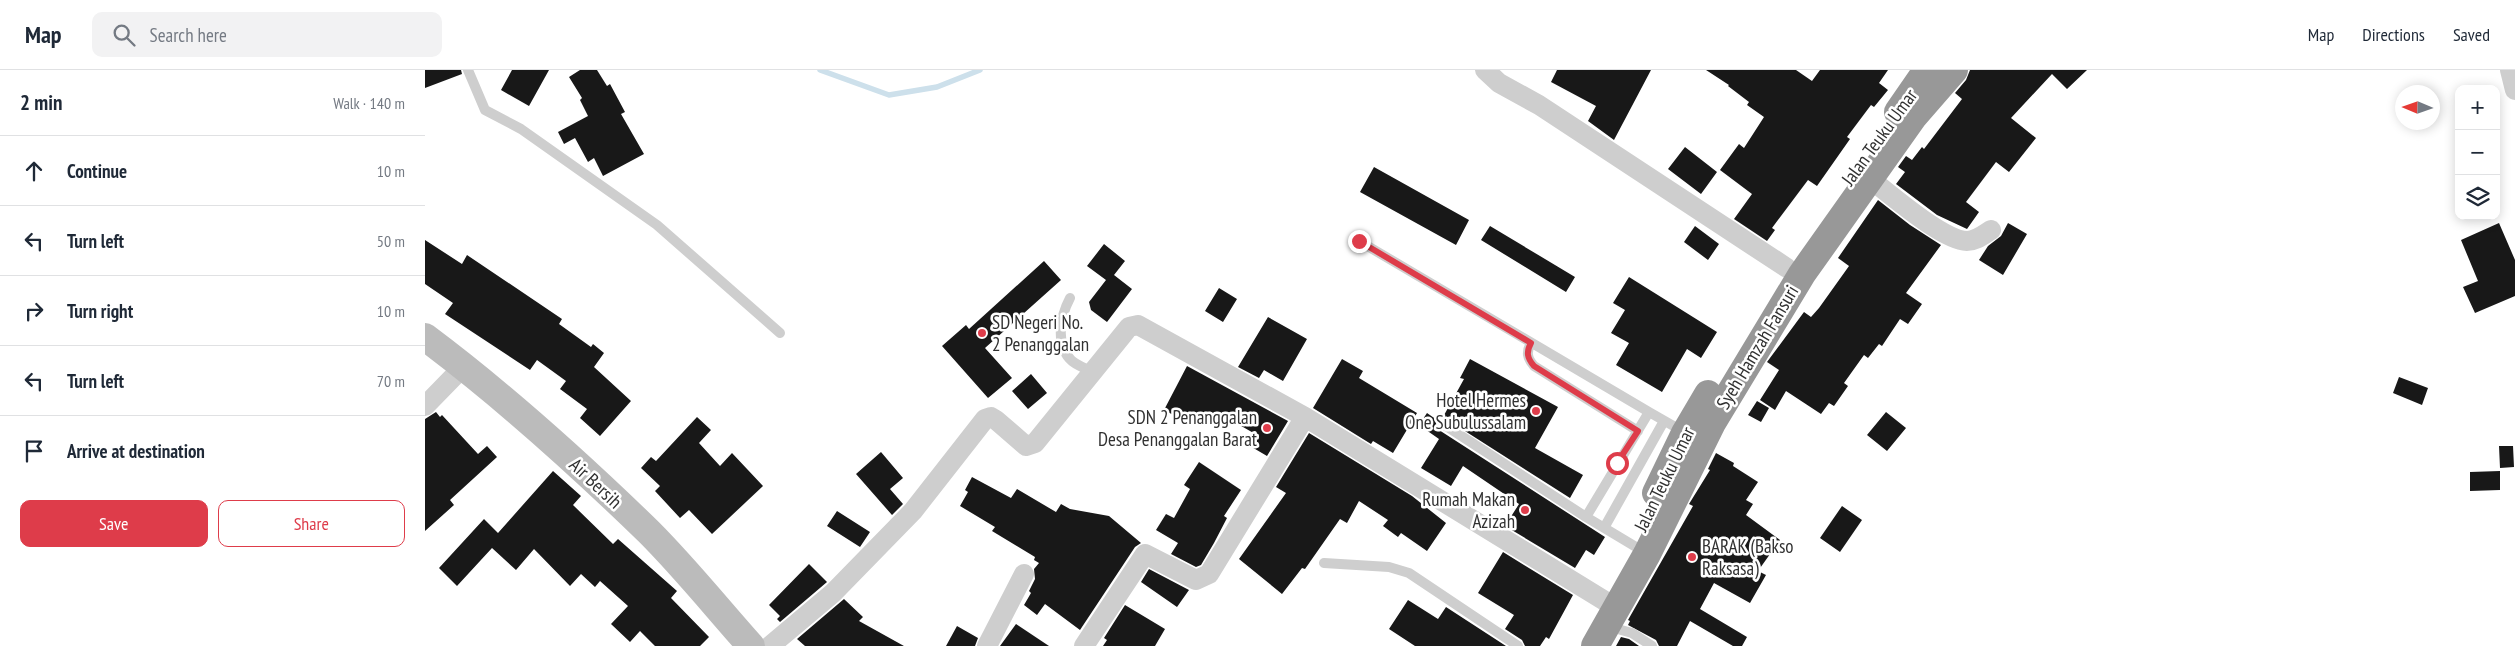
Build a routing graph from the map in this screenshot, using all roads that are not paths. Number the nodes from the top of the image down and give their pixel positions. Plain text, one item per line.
1 (468, 70) edge
2 (1485, 70) edge
3 (1927, 70) edge
4 (1954, 70) edge
5 (2510, 70) edge
6 (2515, 90) edge
7 (1869, 178) junction
8 (1991, 230) dead end
9 (1359, 241) dead end
10 (1787, 268) junction
11 (1070, 298) dead end
12 (780, 333) dead end
13 (425, 337) edge
14 (1531, 343) junction
15 (464, 366) junction
16 (1093, 372) junction
17 (425, 406) edge
18 (1649, 412) junction
19 (1305, 417) junction
20 (1443, 424) dead end
21 (1674, 427) junction
22 (1638, 431) junction
23 (1586, 517) junction
24 (1604, 528) junction
25 (1640, 549) junction
26 (1324, 563) dead end
27 (1024, 574) dead end
28 (1602, 624) edge
29 (751, 646) edge
30 (770, 646) edge
31 (987, 646) edge
32 (1084, 646) edge
33 (1518, 646) edge
34 (1579, 646) edge
35 (1652, 646) edge

1 - 12 lane
2 - 10 street
3 - 10 highway, Jalan Teuku Umar
4 - 7 highway, Syeh Hamzah Fansuri
5 - 6 street
7 - 8 street
7 - 25 highway, Syeh Hamzah Fansuri
9 - 14 lane
10 - 21 highway, Jalan Teuku Umar
11 - 16 lane
13 - 15 street, Air Bersih
14 - 18 lane
14 - 22 lane
15 - 17 street
15 - 29 street, Air Bersih
16 - 19 street
16 - 30 street
18 - 21 lane
18 - 22 lane
19 - 28 street
19 - 32 street
20 - 23 lane
21 - 24 lane
21 - 25 highway, Jalan Teuku Umar
22 - 23 lane
23 - 24 lane
24 - 25 lane
25 - 28 highway, Jalan Teuku Umar
26 - 33 lane
27 - 31 street
28 - 34 highway, Jalan Teuku Umar
28 - 35 lane

